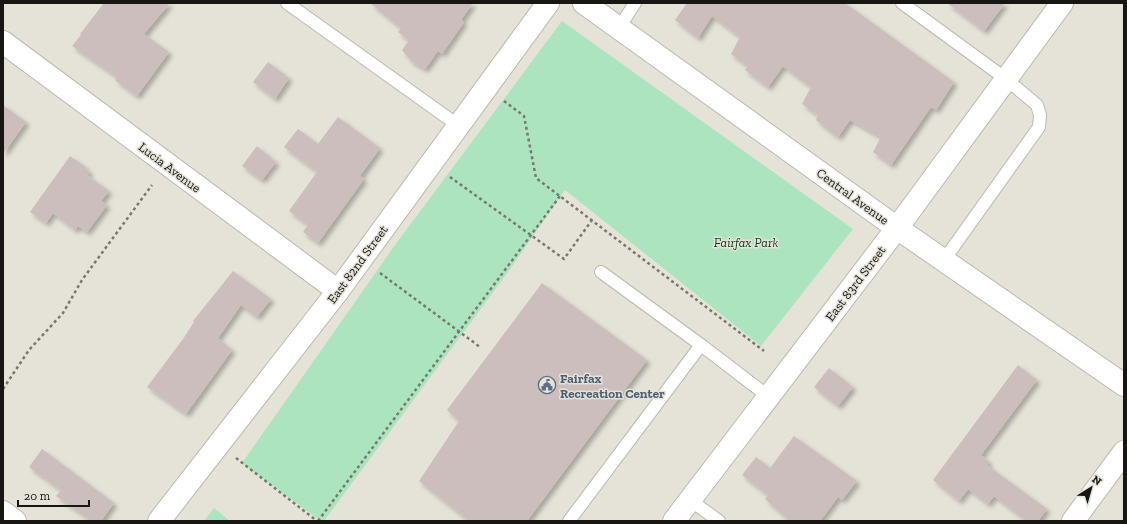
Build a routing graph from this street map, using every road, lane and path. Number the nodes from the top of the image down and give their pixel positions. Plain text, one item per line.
1 (287, 3) edge
2 (548, 3) edge
3 (584, 3) edge
4 (635, 3) edge
5 (902, 3) edge
6 (1062, 3) edge
7 (619, 28) junction
8 (3, 42) edge
9 (1006, 79) junction
10 (501, 99) dead end
11 (459, 126) junction
12 (445, 173) dead end
13 (152, 185) dead end
14 (560, 196) junction
15 (592, 220) junction
16 (897, 228) junction
17 (531, 236) junction
18 (944, 260) junction
19 (601, 272) dead end
20 (379, 273) dead end
21 (338, 291) junction
22 (459, 332) junction
23 (701, 345) junction
24 (480, 347) dead end
25 (764, 350) dead end
26 (1124, 385) edge
27 (3, 389) edge
28 (769, 396) junction
29 (1124, 452) edge
30 (232, 455) dead end
31 (690, 500) junction
32 (3, 512) edge
33 (15, 521) edge
34 (159, 521) edge
35 (318, 521) edge
36 (568, 521) edge
37 (674, 521) edge
38 (719, 521) edge
39 (1073, 521) edge

1 - 11 lane
2 - 11 street, East 82nd Street
3 - 7 street, Central Avenue
4 - 7 lane
5 - 9 lane
6 - 9 street, East 83rd Street
7 - 16 street, Central Avenue
8 - 21 street, Lucia Avenue
9 - 16 street, East 83rd Street
9 - 18 lane
10 - 14 path
11 - 21 street, East 82nd Street
12 - 17 path
13 - 27 path
14 - 15 path
14 - 17 path
15 - 17 path
15 - 25 path
16 - 18 street, Central Avenue
16 - 28 street, East 83rd Street
17 - 22 path
18 - 26 street, Central Avenue
19 - 23 lane
20 - 22 path
21 - 34 street, East 82nd Street
22 - 24 path
22 - 35 path
23 - 28 lane
23 - 36 lane
28 - 31 street, East 83rd Street
29 - 39 street
30 - 35 path
31 - 37 street, East 83rd Street
31 - 38 lane
32 - 33 street

